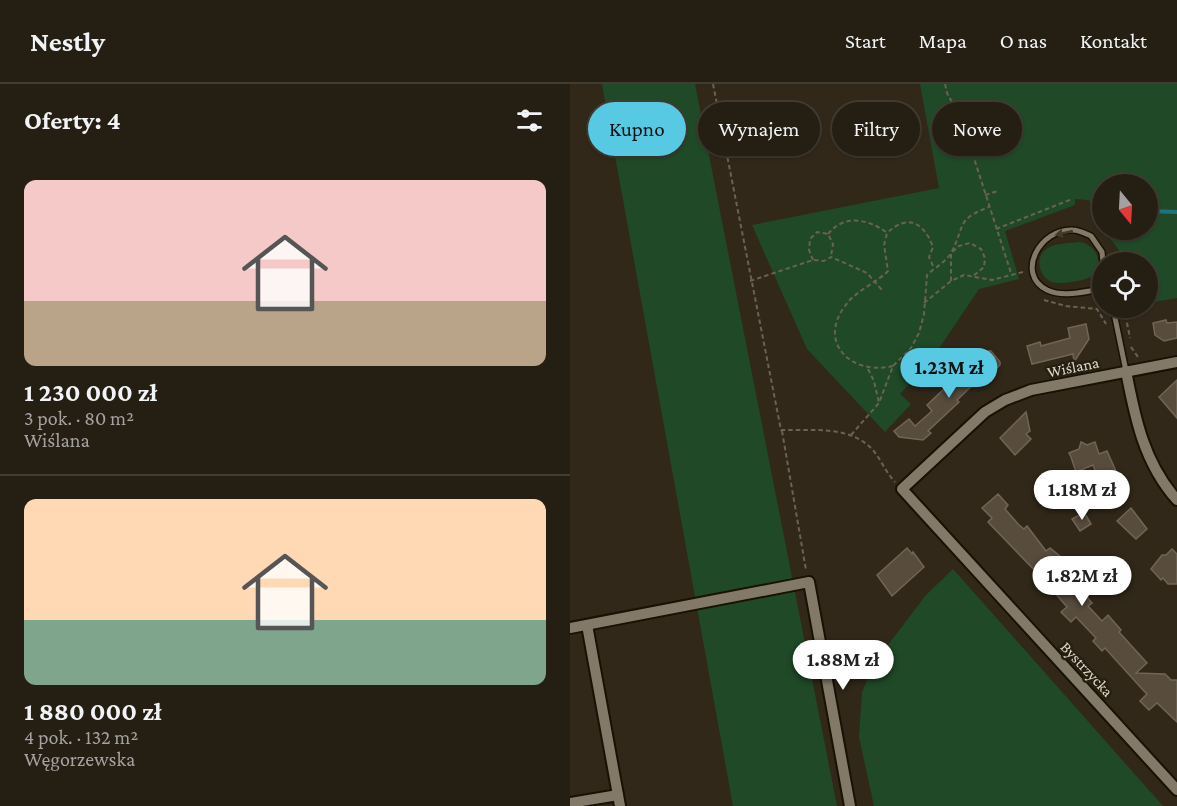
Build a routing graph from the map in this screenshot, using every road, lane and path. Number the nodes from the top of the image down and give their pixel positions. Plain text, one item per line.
1 (713, 84) edge
2 (945, 84) edge
3 (998, 191) dead end
4 (985, 195) junction
5 (1072, 199) dead end
6 (989, 207) junction
7 (996, 229) junction
8 (887, 233) junction
9 (828, 234) junction
10 (1102, 252) edge
11 (951, 253) junction
12 (831, 257) junction
13 (813, 260) junction
14 (934, 268) junction
15 (1011, 273) junction
16 (973, 276) junction
17 (1027, 279) dead end
18 (750, 281) junction
19 (951, 281) junction
20 (876, 284) junction
21 (882, 290) dead end
22 (1092, 290) edge
23 (1042, 298) dead end
24 (924, 303) junction
25 (1115, 318) edge
26 (1126, 318) edge
27 (1108, 334) dead end
28 (1143, 359) dead end
29 (1177, 362) edge
30 (893, 366) junction
31 (868, 369) junction
32 (1126, 371) junction
33 (879, 403) junction
34 (782, 430) junction
35 (851, 435) junction
36 (902, 489) junction
37 (1177, 500) edge
38 (808, 582) junction
39 (587, 625) junction
40 (570, 628) edge
41 (1177, 790) edge
42 (619, 800) edge
43 (570, 803) edge
44 (850, 806) edge

1 - 18 path
2 - 4 path
3 - 4 path
4 - 6 path
5 - 7 path
6 - 7 path
6 - 11 path
7 - 15 path
8 - 9 path
8 - 14 path
8 - 20 path
9 - 12 path
9 - 13 path
10 -> 22 lane
11 - 14 path
11 - 16 path
11 - 19 path
12 - 13 path
12 - 20 path
13 - 18 path
14 - 24 path
15 - 16 path
15 - 17 path
16 - 19 path
18 - 34 path
19 - 24 path
20 - 21 path
20 - 31 path
23 - 27 path
24 - 30 path
25 - 32 lane
26 - 28 path
29 - 32 street, Wiślana
30 - 31 path
30 - 33 path
31 - 33 path
32 - 36 street, Wiślana
32 - 37 street
33 - 35 path
34 - 35 path
34 - 38 path
35 - 36 path
36 - 41 street, Bystrzycka
38 - 39 street
38 - 44 street
39 - 40 street
39 - 42 street
42 - 43 street

